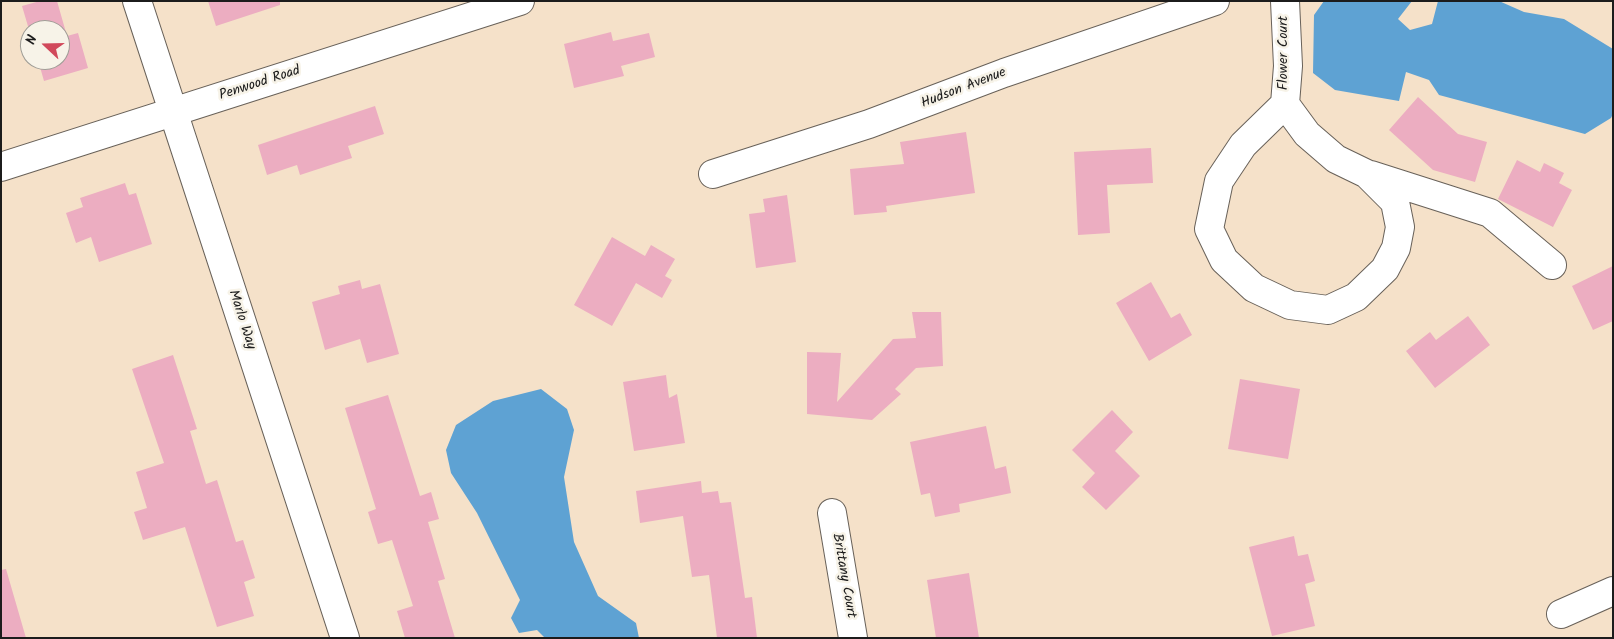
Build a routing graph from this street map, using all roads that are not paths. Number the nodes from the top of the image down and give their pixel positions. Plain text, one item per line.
1 (137, 1) edge
2 (520, 1) edge
3 (1215, 1) edge
4 (1285, 1) edge
5 (1285, 104) junction
6 (173, 112) junction
7 (1, 167) edge
8 (713, 174) dead end
9 (1368, 174) junction
10 (1552, 265) dead end
11 (832, 513) dead end
12 (1613, 591) edge
13 (1561, 614) dead end
14 (345, 638) edge
15 (853, 638) edge

1 - 6 street, Marlo Way
2 - 6 street, Penwood Road
3 - 8 street, Hudson Avenue
4 - 5 street, Flower Court
5 - 9 street, Flower Court
5 - 9 street, Flower Court
6 - 7 street, Penwood Road
6 - 14 street, Marlo Way
9 - 10 street
11 - 15 street, Brittany Court
12 - 13 street

